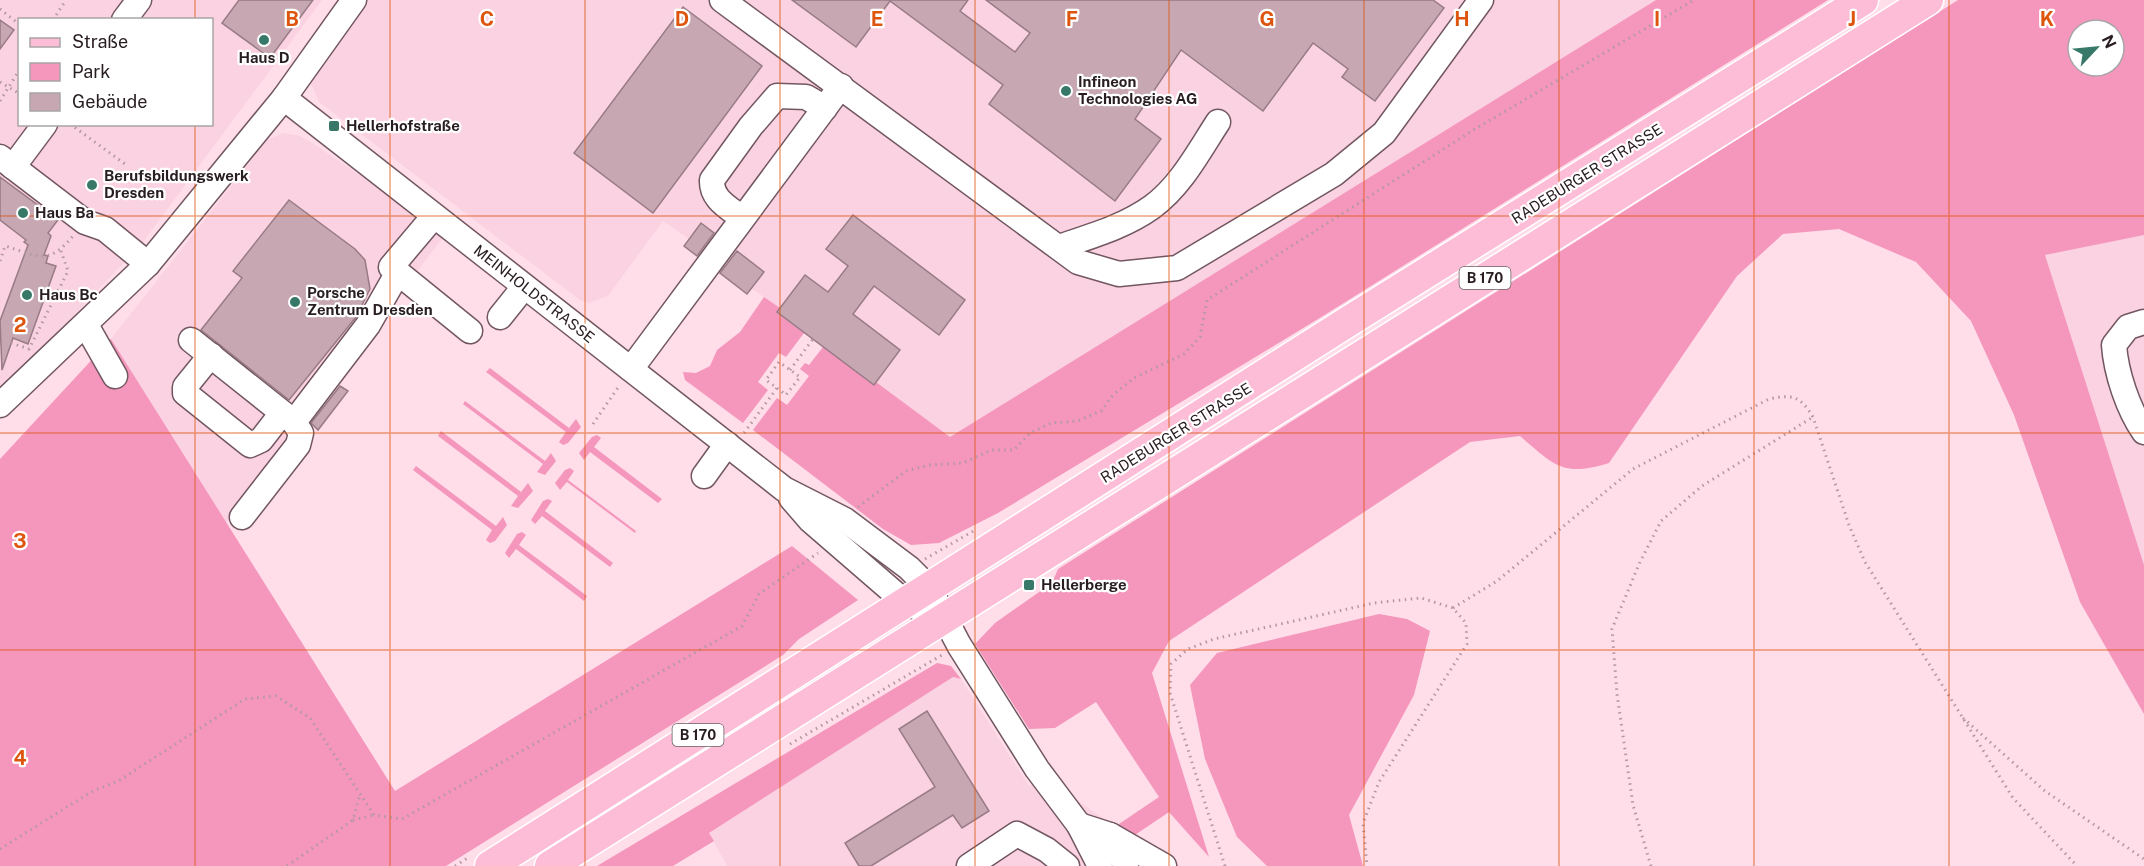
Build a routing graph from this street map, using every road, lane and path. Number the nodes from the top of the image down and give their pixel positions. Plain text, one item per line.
1 (66, 0) edge
2 (139, 0) edge
3 (354, 0) edge
4 (722, 0) edge
5 (1482, 0) edge
6 (1694, 0) edge
7 (1863, 0) edge
8 (1928, 0) edge
9 (0, 9) edge
10 (54, 18) edge
11 (126, 18) edge
12 (18, 23) edge
13 (18, 72) edge
14 (0, 82) edge
15 (841, 86) junction
16 (7, 88) junction
17 (18, 93) edge
18 (284, 98) junction
19 (0, 101) edge
20 (825, 108) junction
21 (1218, 122) dead end
22 (43, 126) edge
23 (73, 126) edge
24 (7, 162) edge
25 (125, 164) dead end
26 (434, 216) junction
27 (742, 218) junction
28 (85, 222) junction
29 (0, 243) edge
30 (5, 246) junction
31 (1059, 247) junction
32 (61, 251) junction
33 (0, 261) edge
34 (148, 264) junction
35 (397, 274) junction
36 (524, 287) junction
37 (500, 317) dead end
38 (2144, 322) edge
39 (86, 325) junction
40 (470, 331) dead end
41 (813, 339) dead end
42 (192, 340) dead end
43 (11, 343) dead end
44 (211, 356) junction
45 (631, 369) junction
46 (790, 370) junction
47 (115, 376) dead end
48 (777, 388) junction
49 (0, 405) edge
50 (1814, 417) junction
51 (288, 418) junction
52 (593, 423) dead end
53 (2144, 432) edge
54 (730, 446) junction
55 (704, 476) dead end
56 (849, 514) dead end
57 (243, 517) dead end
58 (820, 551) dead end
59 (917, 595) junction
60 (1453, 608) junction
61 (944, 620) junction
62 (1960, 714) junction
63 (360, 794) junction
64 (374, 815) junction
65 (353, 820) junction
66 (1080, 825) junction
67 (1110, 835) junction
68 (0, 849) edge
69 (2144, 859) edge
70 (287, 866) edge
71 (490, 866) edge
72 (550, 866) edge
73 (969, 866) edge
74 (1067, 866) edge
75 (1100, 866) edge
76 (1126, 866) edge
77 (1164, 866) edge
78 (1225, 866) edge
79 (1367, 866) edge
80 (1650, 866) edge
81 (2077, 866) edge

1 - 10 path
2 - 11 street
3 - 18 street
4 - 15 street
5 - 31 street
6 - 56 path
7 - 59 main road, RADEBURGER STRASSE / B 170
8 - 61 main road, B 170
9 - 12 path
13 - 16 path
14 - 16 path
15 - 20 street
15 - 31 street
16 - 17 path
16 - 19 path
18 - 26 street, MEINHOLDSTRASSE
18 - 34 street
20 - 27 street
20 - 27 street
21 - 31 street
22 - 24 street
23 - 25 path
24 - 28 street
26 - 35 street
26 - 36 street, MEINHOLDSTRASSE
27 - 45 street
28 - 32 path
28 - 34 street
29 - 30 path
30 - 32 path
30 - 33 path
32 - 43 path
34 - 39 street
35 - 40 street
35 - 51 street
36 - 37 street
36 - 45 street, MEINHOLDSTRASSE
38 - 53 street
39 - 47 street
39 - 49 street
41 - 46 path
42 - 44 street
44 - 51 street
44 - 51 street
45 - 52 path
45 - 54 street, MEINHOLDSTRASSE
46 - 48 path
46 - 48 path
48 - 54 path
50 - 60 path
50 - 62 path
50 - 80 path
51 - 57 street
54 - 55 street
54 - 59 street, MEINHOLDSTRASSE
58 - 64 path
59 - 61 street, MEINHOLDSTRASSE
59 - 71 main road, RADEBURGER STRASSE / B 170
60 - 78 path
60 - 79 path
61 - 66 street
61 - 72 main road, B 170
62 - 69 path
62 - 81 path
63 - 64 path
63 - 65 path
63 - 68 path
64 - 65 path
65 - 70 path
66 - 67 street
66 - 75 street
67 - 76 street
67 - 77 street
73 - 74 street

